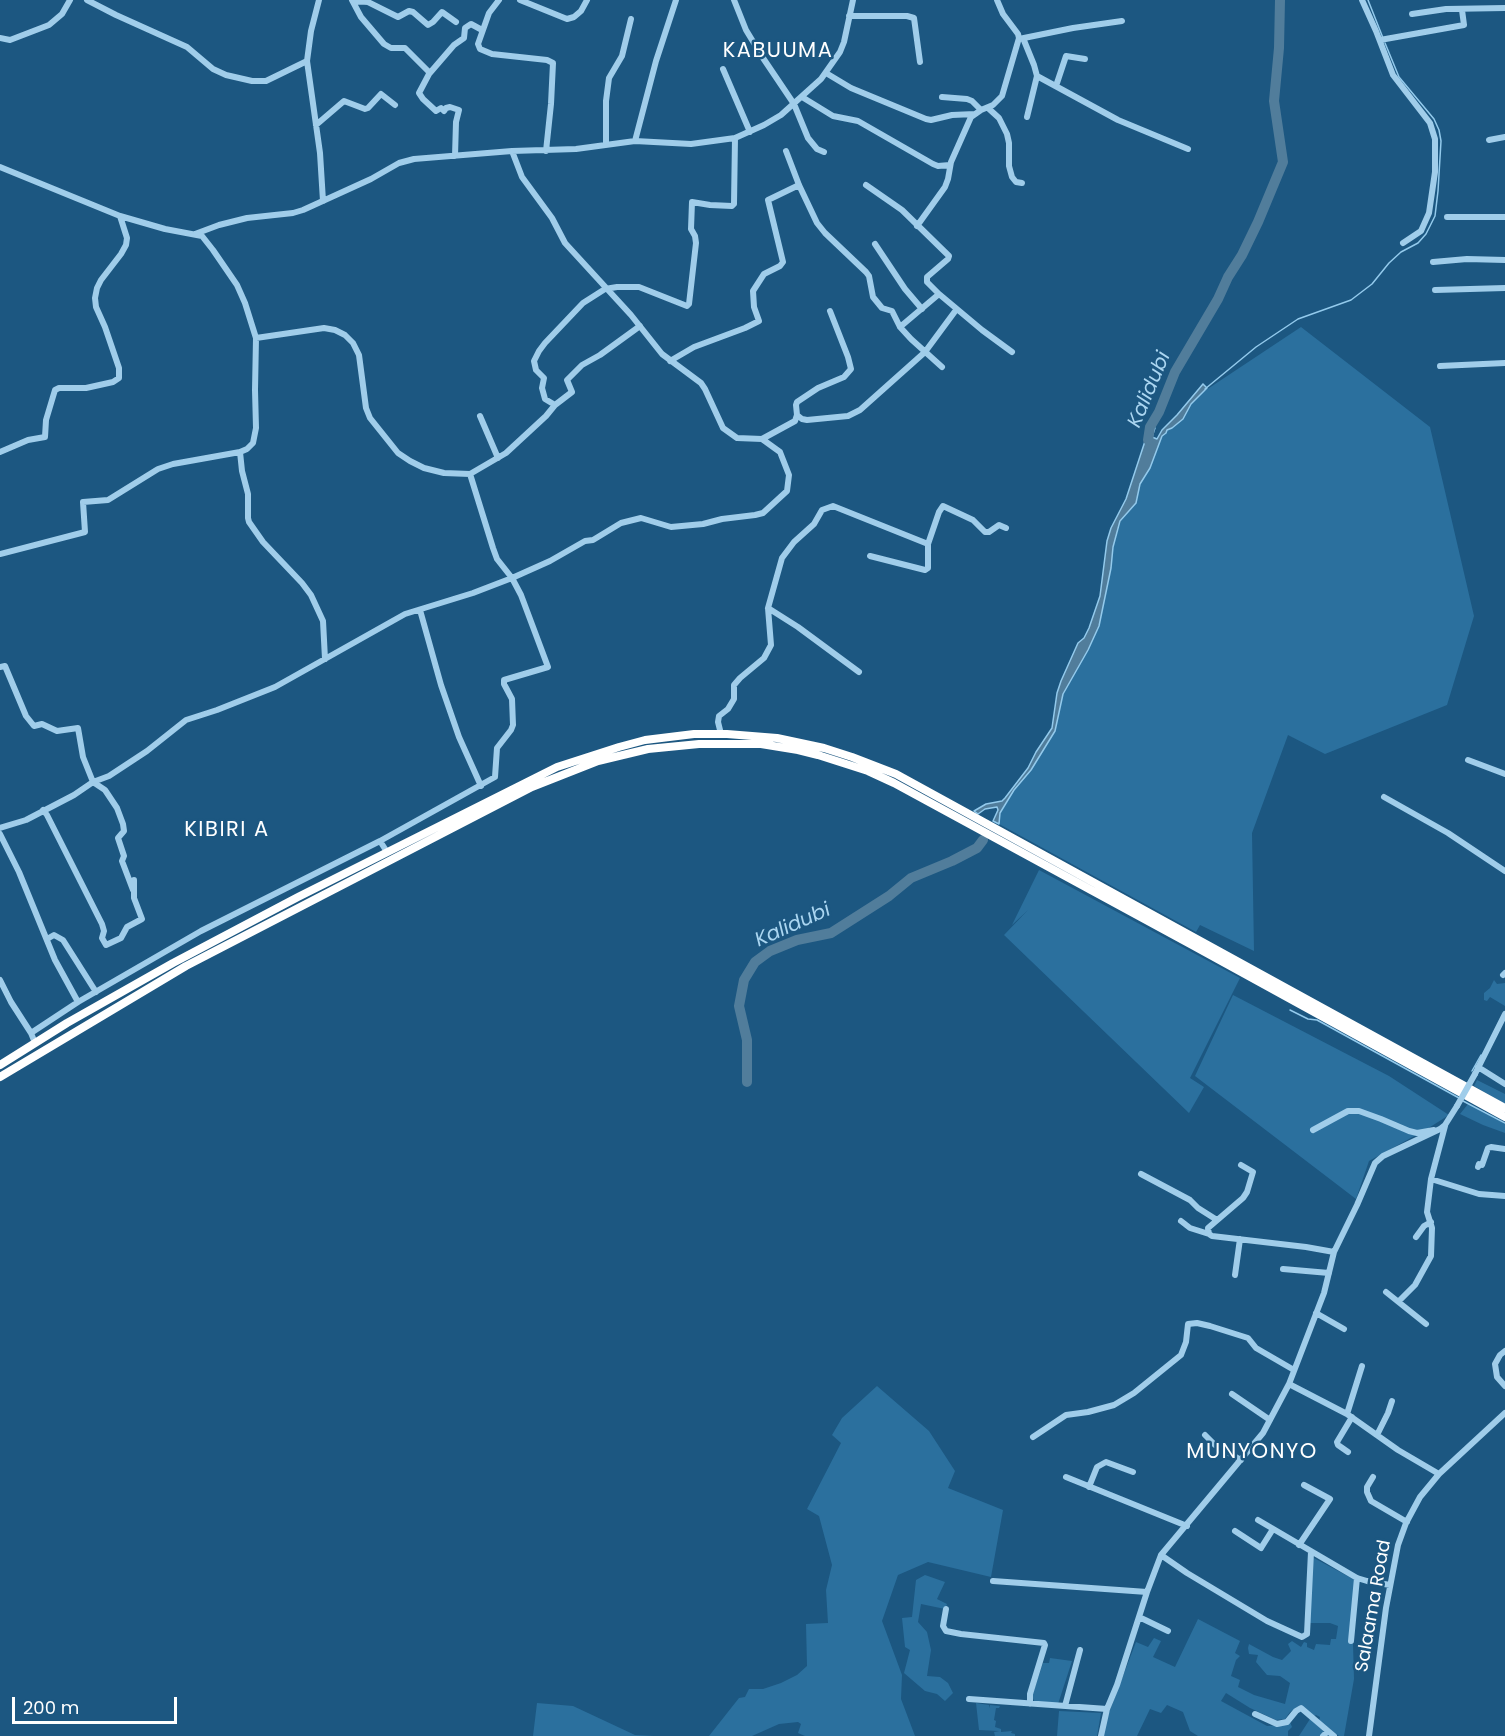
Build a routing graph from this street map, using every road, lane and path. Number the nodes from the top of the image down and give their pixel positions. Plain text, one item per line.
1 (70, 0) edge
2 (87, 0) edge
3 (319, 0) edge
4 (353, 0) edge
5 (499, 0) edge
6 (520, 0) edge
7 (587, 0) edge
8 (676, 0) edge
9 (734, 0) edge
10 (853, 0) edge
11 (997, 0) edge
12 (1362, 0) edge
13 (1505, 8) edge
14 (1462, 10) junction
15 (1412, 14) dead end
16 (849, 16) junction
17 (631, 19) dead end
18 (1122, 21) dead end
19 (456, 22) dead end
20 (482, 30) junction
21 (0, 38) edge
22 (1021, 39) junction
23 (1383, 40) junction
24 (1085, 59) dead end
25 (307, 60) junction
26 (920, 62) dead end
27 (723, 69) dead end
28 (430, 73) junction
29 (826, 73) junction
30 (1037, 76) junction
31 (1056, 86) junction
32 (802, 97) junction
33 (942, 97) dead end
34 (794, 104) junction
35 (395, 105) dead end
36 (988, 108) junction
37 (978, 112) junction
38 (1027, 117) dead end
39 (316, 125) junction
40 (750, 132) junction
41 (1505, 136) edge
42 (735, 138) junction
43 (1489, 140) dead end
44 (635, 141) junction
45 (606, 144) junction
46 (1188, 149) dead end
47 (786, 150) dead end
48 (512, 151) junction
49 (546, 151) junction
50 (824, 152) dead end
51 (454, 156) junction
52 (950, 165) junction
53 (0, 167) edge
54 (1022, 183) dead end
55 (799, 185) junction
56 (866, 185) dead end
57 (323, 201) junction
58 (120, 216) junction
59 (1448, 217) dead end
60 (1505, 218) edge
61 (917, 226) junction
62 (195, 234) junction
63 (1404, 243) dead end
64 (875, 244) dead end
65 (1505, 260) edge
66 (1433, 262) dead end
67 (1505, 288) edge
68 (605, 289) junction
69 (1435, 290) dead end
70 (939, 294) junction
71 (922, 309) junction
72 (956, 310) junction
73 (830, 311) dead end
74 (640, 326) junction
75 (900, 327) junction
76 (256, 338) junction
77 (1012, 351) dead end
78 (926, 352) junction
79 (670, 361) junction
80 (1505, 363) edge
81 (1440, 366) dead end
82 (942, 368) dead end
83 (555, 405) junction
84 (797, 415) junction
85 (480, 416) dead end
86 (762, 439) junction
87 (0, 452) edge
88 (240, 452) junction
89 (498, 458) junction
90 (470, 474) junction
91 (1006, 528) dead end
92 (928, 544) junction
93 (0, 554) edge
94 (870, 555) dead end
95 (512, 578) junction
96 (768, 608) junction
97 (420, 610) junction
98 (325, 659) junction
99 (0, 667) edge
100 (859, 672) dead end
101 (721, 734) junction
102 (1468, 760) dead end
103 (1505, 774) edge
104 (895, 778) junction
105 (93, 782) junction
106 (481, 786) junction
107 (1384, 797) dead end
108 (43, 810) junction
109 (0, 828) edge
110 (0, 834) edge
111 (380, 841) junction
112 (387, 852) junction
113 (1505, 871) edge
114 (134, 880) dead end
115 (133, 890) junction
116 (46, 939) junction
117 (1193, 941) junction
118 (152, 959) junction
119 (159, 970) junction
120 (0, 980) edge
121 (96, 992) junction
122 (78, 1002) junction
123 (1505, 1014) edge
124 (31, 1033) junction
125 (35, 1042) junction
126 (0, 1065) edge
127 (1476, 1071) junction
128 (0, 1077) edge
129 (1505, 1084) edge
130 (1505, 1108) edge
131 (1505, 1117) edge
132 (1443, 1127) junction
133 (1313, 1130) dead end
134 (1505, 1149) edge
135 (1241, 1164) dead end
136 (1478, 1167) dead end
137 (1141, 1174) dead end
138 (1431, 1179) junction
139 (1505, 1196) edge
140 (1217, 1220) junction
141 (1181, 1221) dead end
142 (1431, 1222) junction
143 (1209, 1234) junction
144 (1416, 1238) dead end
145 (1240, 1239) junction
146 (1334, 1252) junction
147 (1283, 1269) dead end
148 (1329, 1273) junction
149 (1235, 1275) dead end
150 (1386, 1292) dead end
151 (1399, 1301) junction
152 (1316, 1313) junction
153 (1426, 1324) dead end
154 (1344, 1329) dead end
155 (1505, 1351) edge
156 (1362, 1365) dead end
157 (1294, 1370) junction
158 (1289, 1384) junction
159 (1505, 1386) edge
160 (1232, 1394) dead end
161 (1392, 1401) dead end
162 (1505, 1413) edge
163 (1350, 1416) junction
164 (1270, 1420) junction
165 (1205, 1435) dead end
166 (1377, 1435) junction
167 (1033, 1437) dead end
168 (1348, 1452) dead end
169 (1241, 1460) junction
170 (1133, 1472) dead end
171 (1439, 1474) junction
172 (1066, 1477) dead end
173 (1373, 1477) dead end
174 (1304, 1485) dead end
175 (1089, 1487) junction
176 (1258, 1520) dead end
177 (1407, 1522) junction
178 (1187, 1526) junction
179 (1273, 1529) junction
180 (1235, 1531) dead end
181 (1299, 1545) junction
182 (1311, 1552) junction
183 (1161, 1555) junction
184 (1357, 1578) junction
185 (993, 1581) dead end
186 (1390, 1585) junction
187 (1147, 1592) junction
188 (946, 1609) dead end
189 (1139, 1617) junction
190 (1168, 1632) dead end
191 (1351, 1641) dead end
192 (1080, 1650) dead end
193 (969, 1699) dead end
194 (1030, 1704) junction
195 (1065, 1706) junction
196 (1107, 1709) junction
197 (1255, 1714) dead end
198 (1325, 1733) edge
199 (1101, 1736) edge
200 (1334, 1736) edge
201 (1369, 1736) edge

1 - 21 street
2 - 25 street
3 - 25 street
4 - 19 street
4 - 28 street
5 - 20 street
6 - 7 street
8 - 44 street
9 - 34 street
10 - 16 street
11 - 22 street
12 - 23 street
13 - 14 street
14 - 15 street
14 - 23 street
16 - 26 street
16 - 29 street
17 - 45 street
18 - 22 street
20 - 28 street
20 - 49 street
22 - 30 street
22 - 36 street
23 - 63 street
24 - 31 street
25 - 39 street
27 - 40 street
28 - 51 street
29 - 32 street
29 - 37 street
30 - 31 street
30 - 38 street
31 - 46 street
32 - 34 street
32 - 52 street
33 - 37 street
34 - 40 street
34 - 50 street
35 - 39 street
36 - 37 street
36 - 54 street
37 - 52 street
39 - 57 street
40 - 42 street
41 - 43 street
42 - 44 street
42 - 68 street
44 - 45 street
45 - 49 street
47 - 55 street
48 - 49 street
48 - 51 street
48 - 68 street
51 - 57 street
52 - 61 street
53 - 58 street
55 - 75 street
55 - 79 street
56 - 61 street
57 - 62 street
58 - 62 street
58 - 87 street
59 - 60 street
61 - 70 street
62 - 76 street
64 - 71 street
65 - 66 street
67 - 69 street
68 - 74 street
68 - 83 street
70 - 71 street
70 - 72 street
71 - 75 street
72 - 77 street
72 - 78 street
73 - 84 street
74 - 79 street
74 - 83 street
75 - 78 street
76 - 88 street
76 - 90 street
78 - 82 street
78 - 84 street
79 - 86 street
80 - 81 street
83 - 89 street
84 - 86 street
85 - 89 street
86 - 95 street
88 - 93 street
88 - 98 street
89 - 90 street
90 - 95 street
91 - 92 street
92 - 94 street
92 - 96 street
95 - 97 street
95 - 106 street
96 - 100 street
96 - 101 street
97 - 98 street
97 - 106 street
98 - 105 street
99 - 105 street
101 - 104 highway
101 - 112 highway
102 - 103 street
104 - 117 highway
104 - 128 highway
105 - 108 street
105 - 115 street
106 - 111 street
107 - 113 street
108 - 109 street
108 - 115 street
110 - 116 street
111 - 112 street
111 - 118 street
112 - 119 highway
114 - 115 street
116 - 121 street
116 - 122 street
117 - 130 highway
117 - 131 highway
118 - 119 street
118 - 121 street
119 - 125 highway
120 - 124 street
121 - 122 street
122 - 124 street
123 - 127 street
124 - 125 street
125 - 126 highway
127 - 129 street
127 - 132 street, bridge
132 - 133 street
132 - 138 street
132 - 146 street
134 - 136 street
135 - 140 street
137 - 140 street
138 - 139 street
138 - 142 street
140 - 143 street
141 - 143 street
142 - 144 street
142 - 151 street
143 - 145 street
145 - 146 street
145 - 149 street
146 - 148 street
147 - 148 street
148 - 152 street
150 - 151 street
151 - 153 street
152 - 154 street
152 - 157 street
155 - 159 street
156 - 163 street
157 - 158 street
157 - 167 street
158 - 163 street
158 - 164 street
160 - 164 street
161 - 166 street
162 - 171 street, Salaama Road
163 - 166 street
163 - 168 street
164 - 169 street
165 - 169 street
166 - 171 street
169 - 178 street
170 - 175 street
171 - 177 street, Salaama Road
172 - 175 street
173 - 177 street
174 - 181 street
175 - 178 street
176 - 179 street
177 - 186 street, Salaama Road
178 - 183 street
179 - 180 street
179 - 181 street
181 - 182 street
182 - 183 street
182 - 184 street
183 - 187 street
184 - 186 street
184 - 191 street
185 - 187 street
186 - 201 street, Salaama Road
187 - 189 street
188 - 194 street
189 - 190 street
189 - 196 street
192 - 195 street
193 - 194 street
194 - 195 street
195 - 196 street
196 - 199 street
197 - 198 street
198 - 200 street

